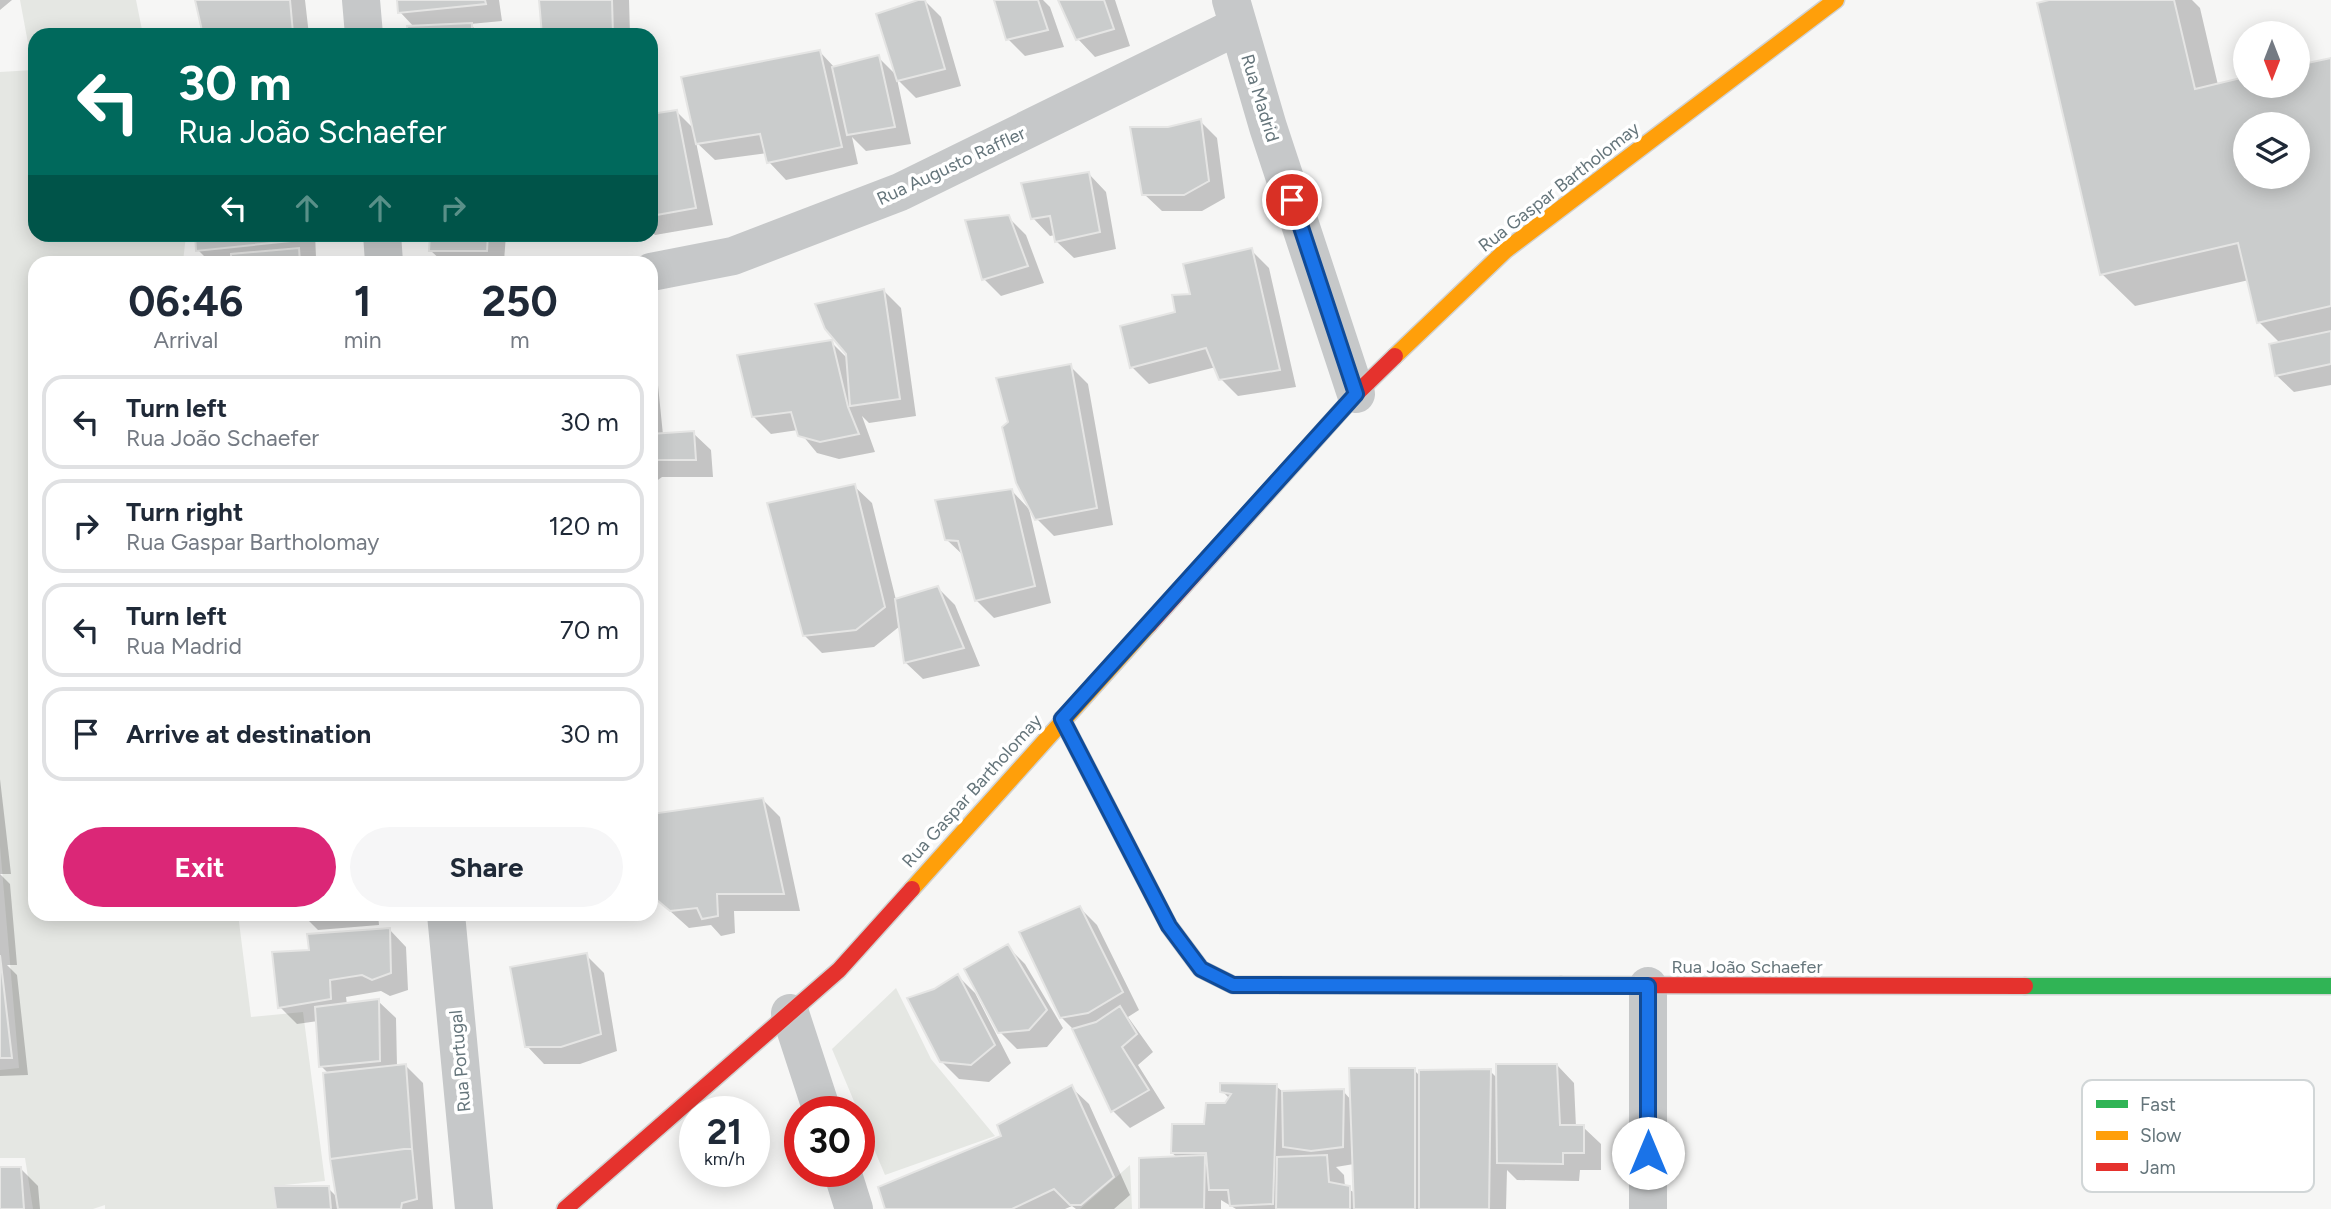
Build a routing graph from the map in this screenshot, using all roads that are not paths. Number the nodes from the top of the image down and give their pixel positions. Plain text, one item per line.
1 (360, 0) edge
2 (1836, 0) edge
3 (1234, 13) edge
4 (363, 28) edge
5 (658, 271) edge
6 (1356, 394) junction
7 (1062, 719) junction
8 (447, 921) edge
9 (1648, 986) junction
10 (2331, 986) edge
11 (790, 1013) junction
12 (817, 1096) edge
13 (847, 1187) edge
14 (474, 1209) edge
15 (565, 1209) edge
16 (854, 1209) edge
17 (1648, 1209) edge

1 - 4 street
2 - 6 main road, Rua Gaspar Bartholomay
3 - 5 street, Rua Augusto Raffler
3 - 6 street, Rua Madrid
6 - 7 main road, Rua Gaspar Bartholomay
7 - 9 main road, Rua João Schaefer
7 - 11 main road, Rua Gaspar Bartholomay
8 - 14 street, Rua Portugal
9 - 10 main road, Rua João Schaefer
9 - 17 street
11 - 12 street
11 - 15 main road, Rua Gaspar Bartholomay
13 - 16 street

